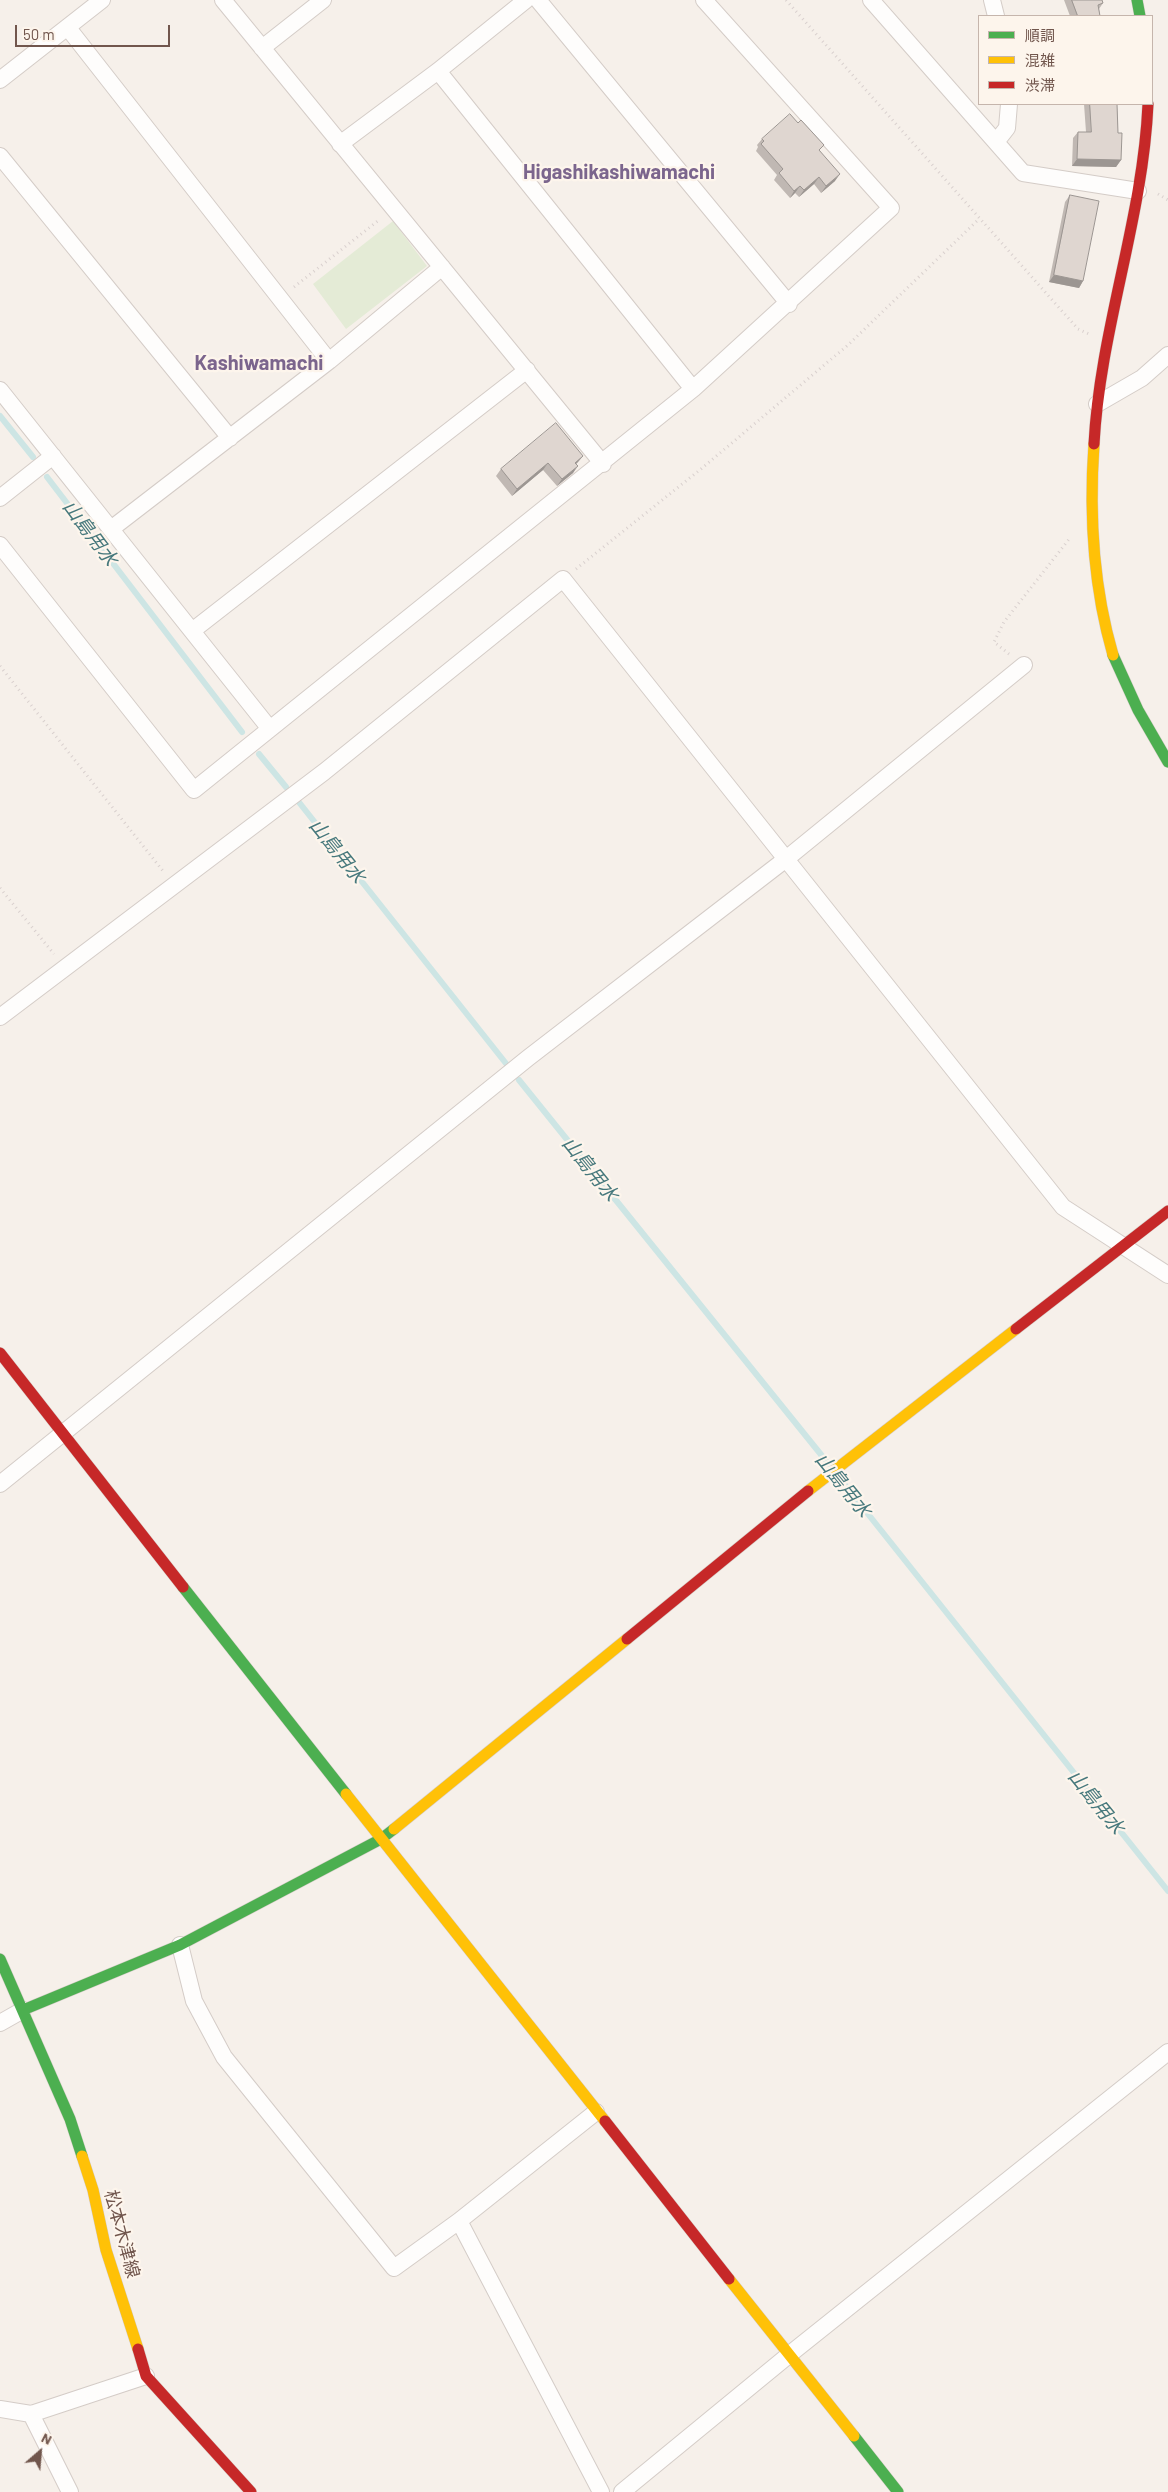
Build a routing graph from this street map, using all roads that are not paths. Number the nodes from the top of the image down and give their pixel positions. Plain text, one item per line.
1 (102, 0) edge
2 (223, 0) edge
3 (323, 0) edge
4 (526, 0) edge
5 (538, 0) edge
6 (704, 0) edge
7 (871, 0) edge
8 (992, 0) edge
9 (1137, 0) edge
10 (996, 15) edge
11 (1140, 15) edge
12 (68, 28) junction
13 (262, 48) junction
14 (438, 71) junction
15 (0, 80) edge
16 (1009, 105) edge
17 (1148, 105) edge
18 (996, 142) junction
19 (340, 144) junction
20 (0, 156) edge
21 (1138, 191) junction
22 (442, 267) junction
23 (788, 304) junction
24 (1168, 355) edge
25 (329, 361) junction
26 (528, 370) junction
27 (693, 389) junction
28 (0, 390) edge
29 (1097, 404) junction
30 (230, 438) junction
31 (53, 456) junction
32 (603, 464) junction
33 (0, 498) edge
34 (111, 529) junction
35 (0, 545) edge
36 (192, 631) junction
37 (1024, 665) road end
38 (270, 729) junction
39 (1168, 762) edge
40 (786, 859) junction
41 (0, 1017) edge
42 (1168, 1211) edge
43 (1122, 1246) junction
44 (1168, 1275) edge
45 (0, 1352) edge
46 (62, 1432) junction
47 (0, 1484) edge
48 (381, 1840) junction
49 (180, 1945) junction
50 (0, 1959) edge
51 (23, 2010) junction
52 (0, 2023) edge
53 (1168, 2052) edge
54 (596, 2112) junction
55 (459, 2221) junction
56 (790, 2354) junction
57 (146, 2376) junction
58 (0, 2409) edge
59 (30, 2414) junction
60 (70, 2492) edge
61 (251, 2492) edge
62 (601, 2492) edge
63 (622, 2492) edge
64 (898, 2492) edge

1 - 12 street
2 - 13 street
3 - 13 street
4 - 14 street
5 - 23 street
6 - 23 street
7 - 18 street
8 - 10 street
9 - 11 street
12 - 15 street
12 - 25 street
13 - 19 street
14 - 19 street
14 - 27 street
16 - 18 street
17 - 21 street
18 - 21 street
19 - 22 street
20 - 30 street
21 - 29 street
22 - 25 street
22 - 26 street
23 - 27 street
24 - 29 street
25 - 30 street
26 - 32 street
26 - 36 street
27 - 32 street
28 - 31 street
29 - 39 street
30 - 34 street
31 - 33 street
31 - 34 street
32 - 38 street
34 - 36 street
35 - 38 street
36 - 38 street
37 - 40 street
40 - 41 street
40 - 43 street
40 - 46 street
42 - 43 street
43 - 44 street
43 - 48 street
45 - 46 street
46 - 47 street
46 - 48 street
48 - 49 street
48 - 54 street
49 - 51 street
49 - 55 street
50 - 51 street, 松本木津線
51 - 52 street
51 - 57 street, 松本木津線
53 - 56 street
54 - 55 street
54 - 56 street
55 - 62 street
56 - 63 street
56 - 64 street
57 - 59 street
57 - 61 street, 松本木津線
58 - 59 street
59 - 60 street

